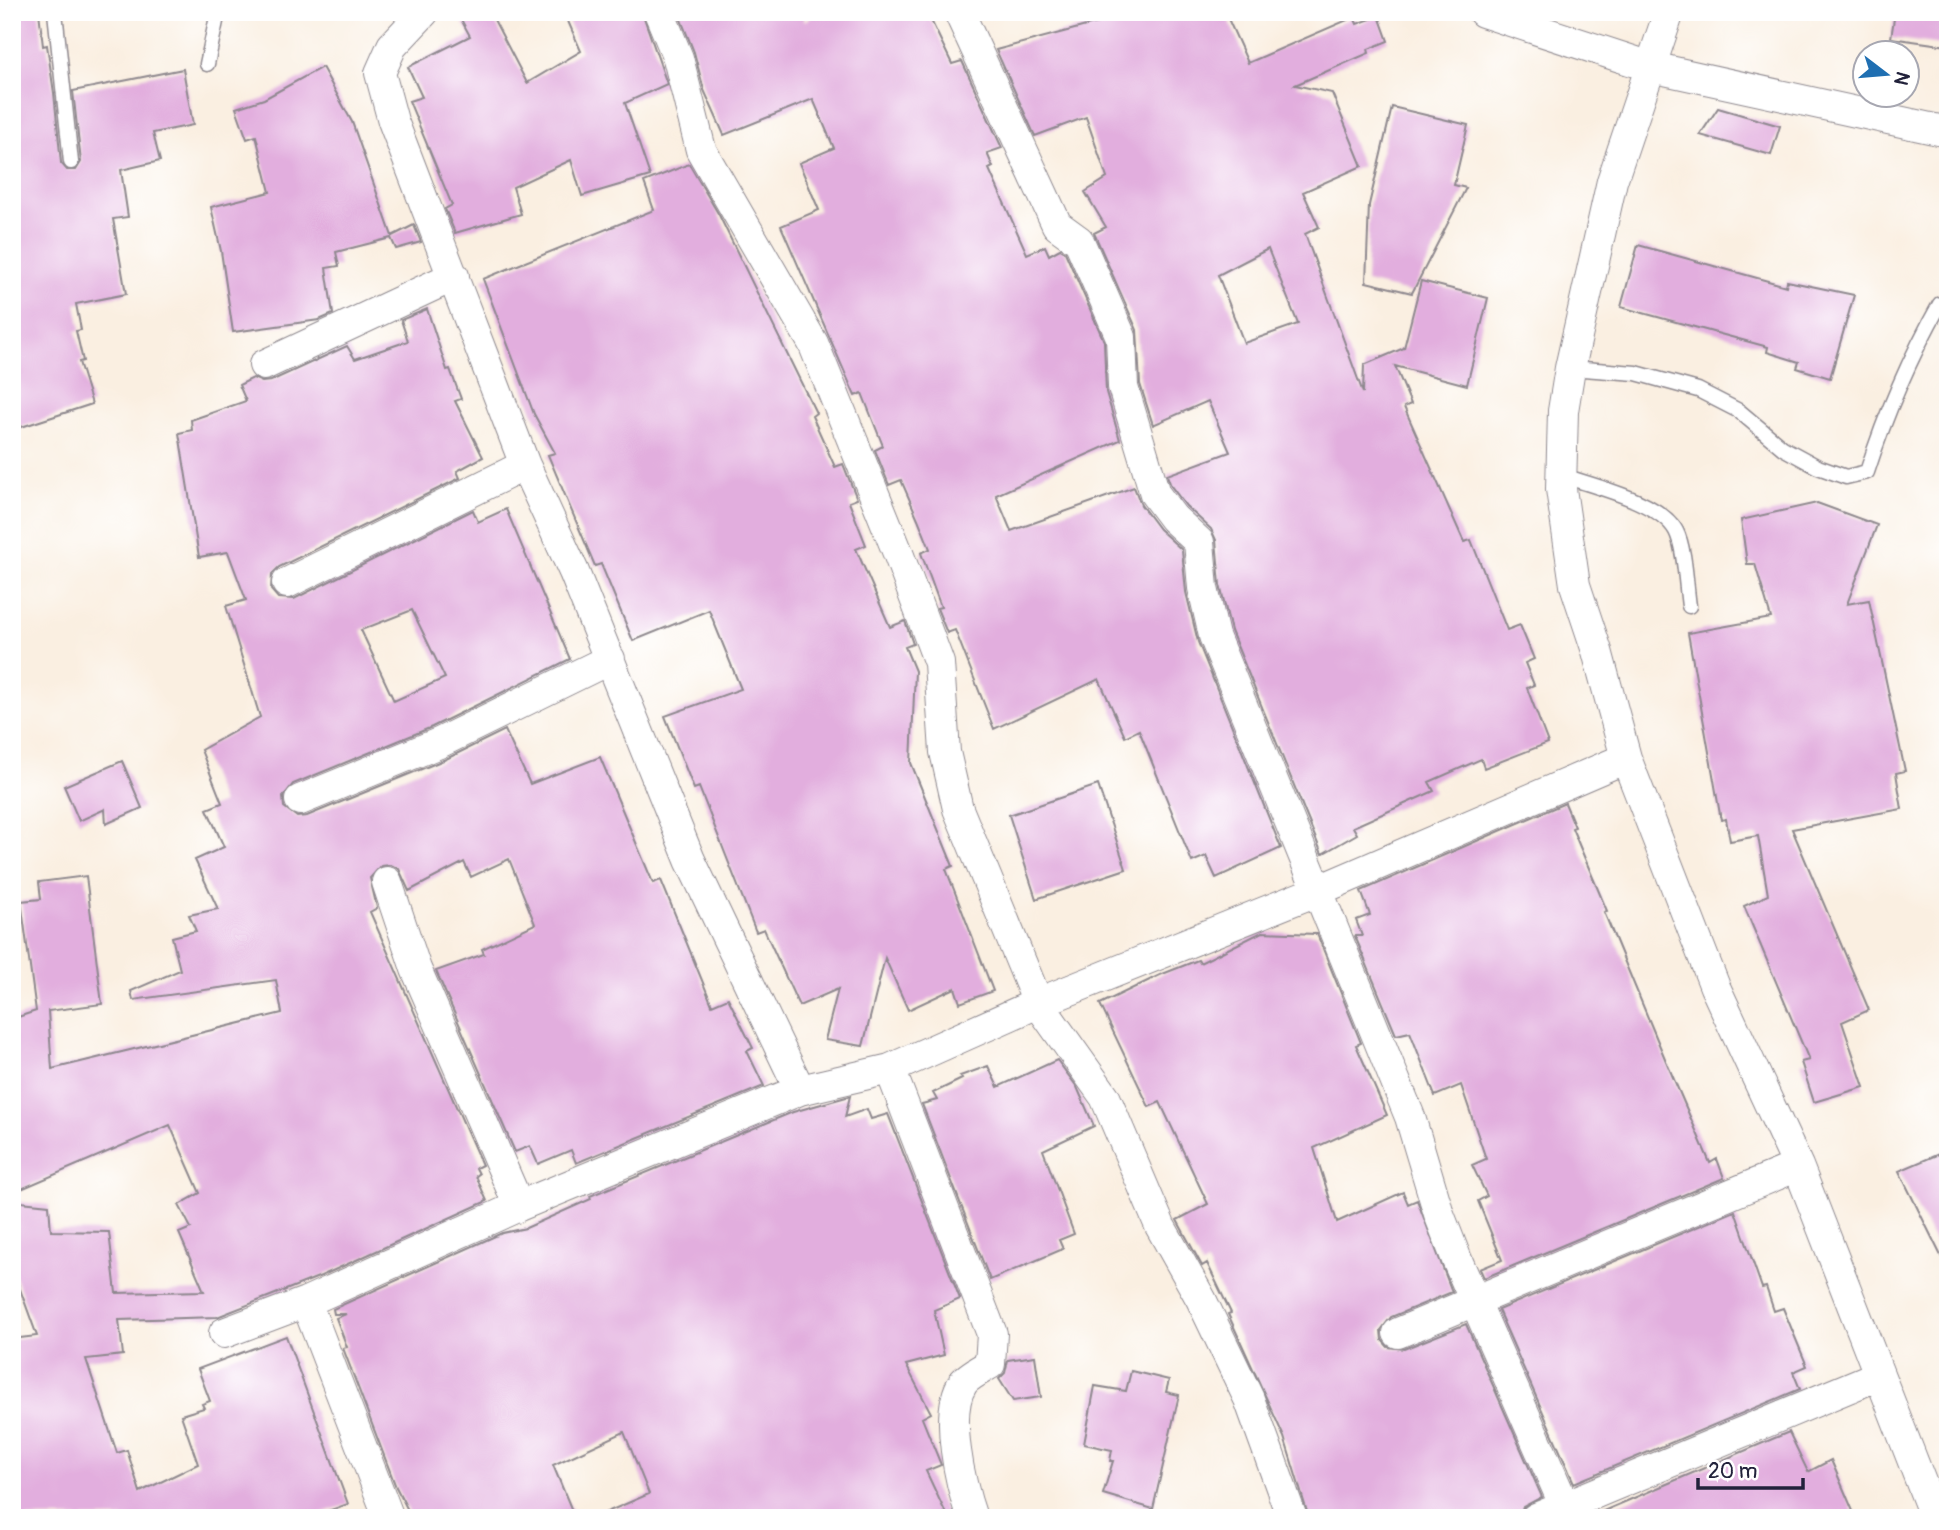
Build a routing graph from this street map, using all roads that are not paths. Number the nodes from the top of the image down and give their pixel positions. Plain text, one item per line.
1 (55, 12) edge
2 (218, 12) edge
3 (424, 12) edge
4 (659, 12) edge
5 (959, 12) edge
6 (1483, 12) edge
7 (1669, 12) edge
8 (206, 64) dead end
9 (1651, 67) junction
10 (1948, 132) edge
11 (71, 162) dead end
12 (454, 276) junction
13 (1940, 304) dead end
14 (264, 365) dead end
15 (1570, 368) junction
16 (525, 465) junction
17 (1561, 475) junction
18 (287, 583) dead end
19 (1689, 606) dead end
20 (610, 659) junction
21 (1626, 758) junction
22 (300, 800) dead end
23 (387, 882) dead end
24 (1319, 890) junction
25 (1038, 1003) junction
26 (890, 1069) junction
27 (800, 1090) junction
28 (1798, 1166) junction
29 (519, 1206) junction
30 (306, 1302) junction
31 (1477, 1303) junction
32 (224, 1333) dead end
33 (1398, 1333) dead end
34 (1879, 1375) junction
35 (1567, 1512) edge
36 (389, 1518) edge
37 (972, 1518) edge
38 (1292, 1518) edge
39 (1536, 1518) edge
40 (1935, 1518) edge

1 - 11 lane
2 - 8 lane
3 - 12 street
4 - 25 street
5 - 24 street
6 - 9 street
7 - 9 street
9 - 10 street
9 - 15 street
12 - 14 street
12 - 16 street
13 - 15 lane
15 - 17 street
16 - 18 street
16 - 20 street
17 - 19 lane
17 - 21 street
20 - 22 street
20 - 27 street
21 - 24 street
21 - 28 street
23 - 29 street
24 - 25 street
24 - 31 street
25 - 26 street
25 - 38 street
26 - 27 street
26 - 37 street
27 - 29 street
28 - 31 street
28 - 34 street
29 - 30 street
30 - 32 street
30 - 36 street
31 - 33 street
31 - 35 street
34 - 35 street
34 - 40 street
35 - 39 street

